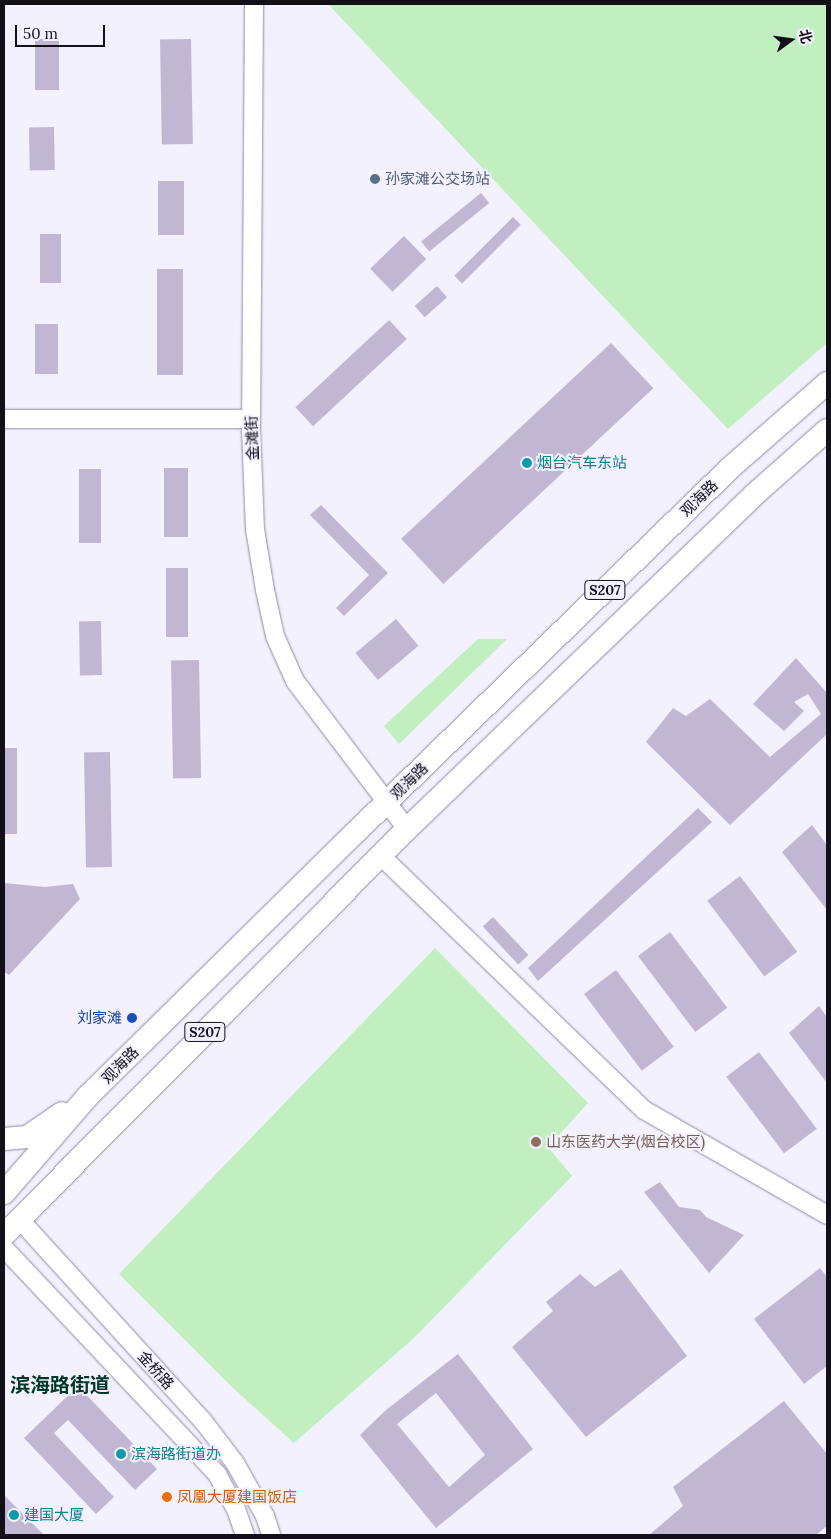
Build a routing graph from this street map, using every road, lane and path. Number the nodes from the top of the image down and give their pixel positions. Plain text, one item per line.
1 (254, 4) edge
2 (827, 383) edge
3 (4, 419) edge
4 (251, 419) junction
5 (827, 430) edge
6 (388, 802) junction
7 (406, 829) junction
8 (380, 855) junction
9 (88, 1096) junction
10 (4, 1139) edge
11 (4, 1193) edge
12 (4, 1197) edge
13 (827, 1215) edge
14 (20, 1220) junction
15 (4, 1235) edge
16 (4, 1248) edge
17 (245, 1535) edge
18 (271, 1535) edge

1 - 4 street, 金滩街
2 - 6 main road, 观海路 / S207
3 - 4 street
4 - 6 street, 金滩街
5 - 7 main road, S207
6 - 7 street, 金滩街
6 - 9 main road, 观海路 / S207
7 - 8 main road, S207
8 - 13 street
8 - 14 main road, S207
9 - 10 main road
9 - 11 main road, 观海路 / S207
12 - 14 main road
14 - 15 main road, S207
14 - 18 street, 金桥路
16 - 17 street, 金桥路

